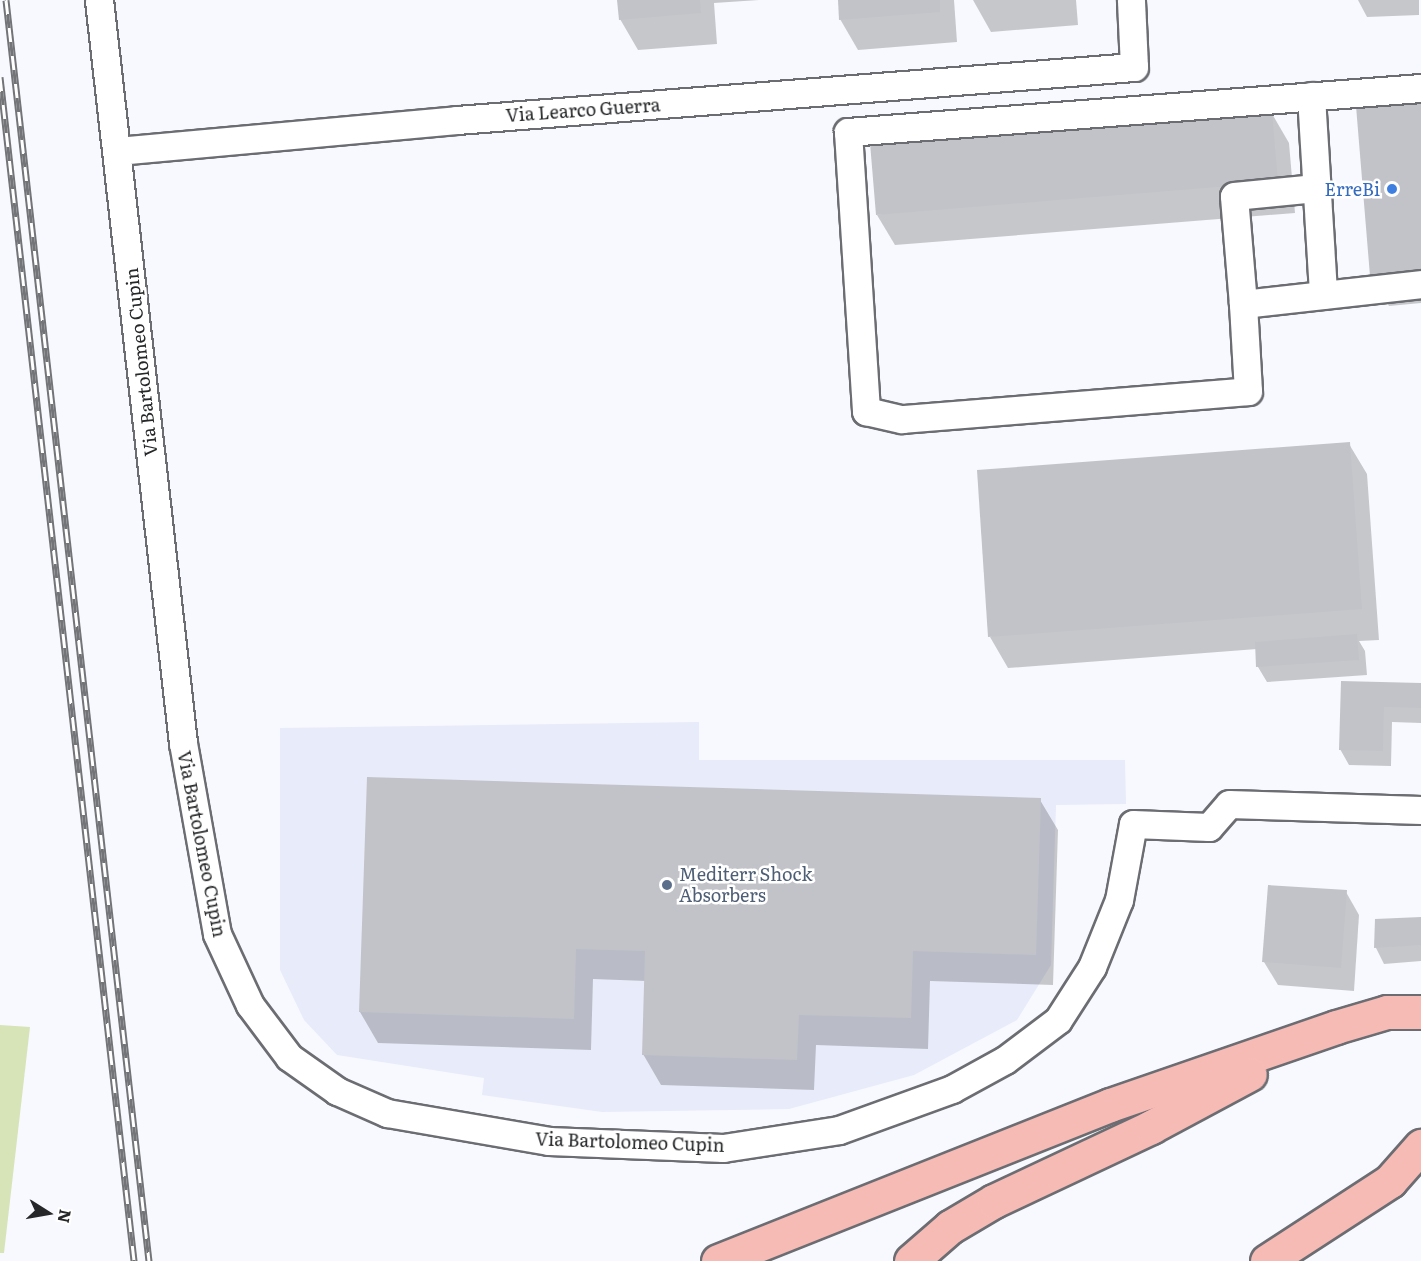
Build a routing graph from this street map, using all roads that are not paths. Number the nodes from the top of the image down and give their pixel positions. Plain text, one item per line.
1 (99, 0) edge
2 (1131, 0) edge
3 (1421, 88) edge
4 (1311, 96) junction
5 (117, 151) junction
6 (1316, 188) junction
7 (1421, 284) edge
8 (1323, 295) junction
9 (1243, 304) junction
10 (1421, 810) edge
11 (1421, 1012) edge
12 (1336, 1028) junction
13 (1421, 1146) edge
14 (718, 1261) edge
15 (911, 1261) edge
16 (1267, 1261) edge

1 - 5 street
2 - 5 street, Via Learco Guerra
3 - 4 street
4 - 6 street
4 - 9 street
5 - 10 street, Via Bartolomeo Cupin
6 - 8 street
6 - 9 street
7 - 8 street
8 - 9 street
11 - 12 highway
12 - 14 highway
12 - 15 highway
13 - 16 highway

